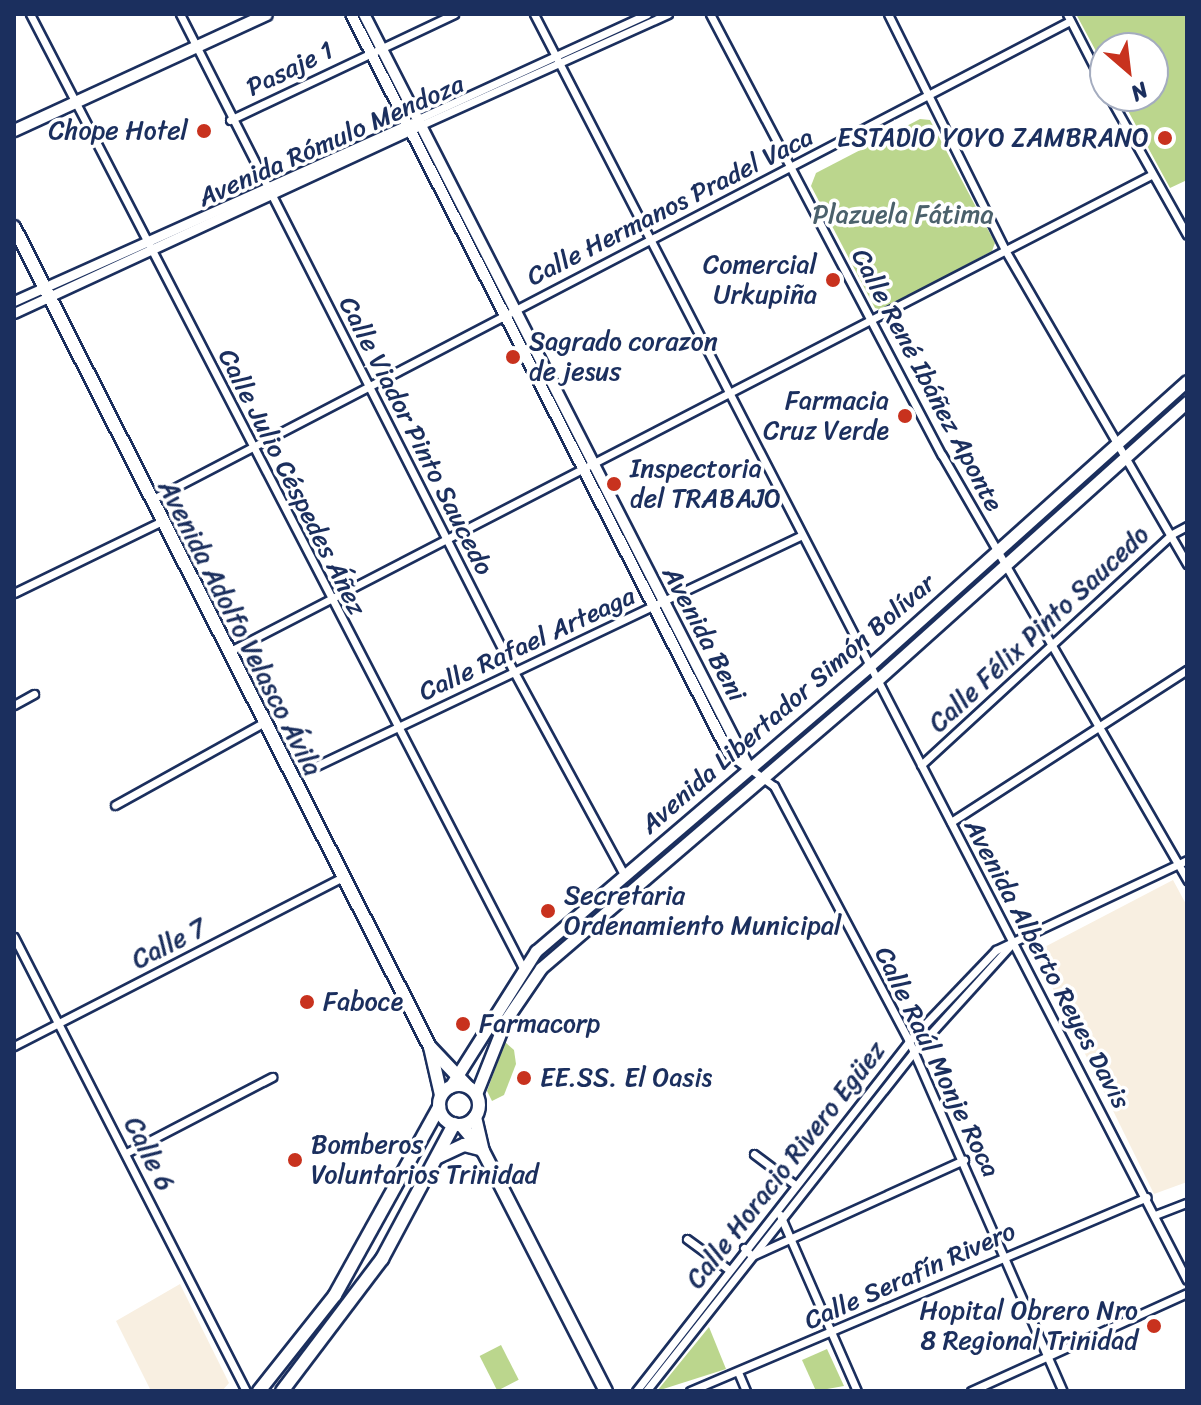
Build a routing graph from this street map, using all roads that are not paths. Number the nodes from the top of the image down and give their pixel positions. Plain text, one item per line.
1 (30, 14) edge
2 (180, 14) edge
3 (266, 14) edge
4 (351, 14) edge
5 (364, 14) edge
6 (454, 14) edge
7 (534, 14) edge
8 (647, 14) edge
9 (668, 14) edge
10 (710, 14) edge
11 (888, 14) edge
12 (1068, 18) edge
13 (195, 45) junction
14 (375, 51) junction
15 (1089, 58) edge
16 (556, 60) junction
17 (929, 97) junction
18 (74, 101) junction
19 (1118, 112) edge
20 (230, 120) junction
21 (411, 126) junction
22 (14, 130) edge
23 (790, 167) junction
24 (1151, 175) junction
25 (266, 191) junction
26 (14, 227) edge
27 (1187, 235) edge
28 (649, 239) junction
29 (149, 243) junction
30 (1005, 250) junction
31 (46, 290) junction
32 (14, 301) edge
33 (513, 311) junction
34 (14, 313) edge
35 (502, 317) junction
36 (871, 320) junction
37 (1187, 381) edge
38 (368, 385) junction
39 (728, 394) junction
40 (1187, 402) edge
41 (1121, 445) junction
42 (251, 446) junction
43 (1128, 457) junction
44 (586, 468) junction
45 (151, 500) junction
46 (162, 521) junction
47 (1187, 526) edge
48 (1172, 534) junction
49 (800, 536) junction
50 (448, 540) junction
51 (998, 552) junction
52 (1007, 564) junction
53 (1187, 564) edge
54 (14, 593) edge
55 (329, 601) junction
56 (658, 604) junction
57 (1055, 646) junction
58 (230, 651) junction
59 (868, 667) junction
60 (513, 670) junction
61 (1187, 670) edge
62 (876, 681) junction
63 (34, 694) dead end
64 (14, 705) edge
65 (263, 723) junction
66 (1101, 725) junction
67 (395, 728) junction
68 (921, 765) junction
69 (314, 767) dead end
70 (749, 768) junction
71 (766, 777) junction
72 (115, 805) dead end
73 (951, 822) junction
74 (1183, 862) edge
75 (623, 873) junction
76 (343, 877) junction
77 (1187, 880) edge
78 (14, 937) edge
79 (1013, 942) junction
80 (522, 966) junction
81 (58, 1025) junction
82 (909, 1041) junction
83 (14, 1046) edge
84 (430, 1047) junction
85 (913, 1053) junction
86 (457, 1073) junction
87 (272, 1077) dead end
88 (472, 1090) junction
89 (444, 1096) junction
90 (475, 1117) junction
91 (458, 1124) junction
92 (483, 1151) junction
93 (126, 1153) junction
94 (754, 1154) dead end
95 (438, 1157) junction
96 (964, 1160) junction
97 (794, 1184) junction
98 (1146, 1197) junction
99 (1187, 1203) edge
100 (777, 1205) junction
101 (1155, 1215) junction
102 (781, 1218) junction
103 (791, 1238) junction
104 (687, 1239) dead end
105 (744, 1248) junction
106 (1006, 1255) junction
107 (752, 1256) junction
108 (728, 1269) junction
109 (1187, 1280) edge
110 (1187, 1293) edge
111 (833, 1332) junction
112 (1048, 1356) junction
113 (738, 1372) junction
114 (246, 1391) edge
115 (259, 1391) edge
116 (282, 1391) edge
117 (606, 1391) edge
118 (636, 1391) edge
119 (646, 1391) edge
120 (690, 1391) edge
121 (746, 1391) edge
122 (857, 1391) edge
123 (971, 1391) edge
124 (1063, 1391) edge

1 - 18 street, Calle Julio Céspedes Áñez
2 - 13 street, Calle Viador Pinto Saucedo
3 - 13 main road
4 - 14 main road, Avenida Beni
5 - 14 main road, Avenida Beni
6 - 14 street, Pasaje 1
7 - 16 street, Avenida Alberto Reyes Davis
8 - 16 street, Avenida Rómulo Mendoza
9 - 16 street, Avenida Rómulo Mendoza
10 - 23 street, Calle René Ibáñez Aponte
11 - 17 street
12 - 15 street
12 - 17 street, Calle Hermanos Pradel Vaca
13 - 18 main road
13 - 20 street, Calle Viador Pinto Saucedo
14 - 20 street, Pasaje 1
14 - 21 main road, Avenida Beni
16 - 21 street, Avenida Rómulo Mendoza
16 - 28 street, Avenida Alberto Reyes Davis
17 - 23 street, Calle Hermanos Pradel Vaca
17 - 30 street
18 - 22 main road
18 - 29 street, Calle Julio Céspedes Áñez
19 - 24 street
20 - 25 street, Calle Viador Pinto Saucedo
21 - 25 street, Avenida Rómulo Mendoza
21 - 33 main road, Avenida Beni
21 - 35 main road, Avenida Beni
23 - 28 street, Calle Hermanos Pradel Vaca
23 - 36 street, Calle René Ibáñez Aponte
24 - 27 street
24 - 30 street
25 - 29 street, Avenida Rómulo Mendoza
25 - 38 street, Calle Viador Pinto Saucedo
26 - 31 highway, Avenida Adolfo Velasco Ávila
28 - 33 street, Calle Hermanos Pradel Vaca
28 - 39 street, Avenida Alberto Reyes Davis
29 - 31 street, Avenida Rómulo Mendoza
29 - 42 street, Calle Julio Céspedes Áñez
30 - 36 street
30 - 41 street
31 - 32 street, Avenida Rómulo Mendoza
31 - 34 street, Avenida Rómulo Mendoza
31 - 45 highway, Avenida Adolfo Velasco Ávila
33 - 35 street, Calle Hermanos Pradel Vaca
33 - 44 main road, Avenida Beni
35 - 38 street, Calle Hermanos Pradel Vaca
35 - 44 main road, Avenida Beni
36 - 39 street
36 - 51 street, Calle René Ibáñez Aponte
37 - 41 main road, Avenida Libertador Simón Bolívar
38 - 42 street, Calle Hermanos Pradel Vaca
38 - 50 street, Calle Viador Pinto Saucedo
39 - 44 street
39 - 49 street, Avenida Alberto Reyes Davis
40 - 43 main road, Avenida Libertador Simón Bolívar
41 - 43 street
41 - 51 main road, Avenida Libertador Simón Bolívar
42 - 45 street, Calle Hermanos Pradel Vaca
42 - 55 street, Calle Julio Céspedes Áñez
43 - 48 street
43 - 52 main road, Avenida Libertador Simón Bolívar
44 - 50 street
44 - 56 main road, Avenida Beni
45 - 46 highway, Avenida Adolfo Velasco Ávila
46 - 54 street
46 - 58 highway, Avenida Adolfo Velasco Ávila
47 - 48 street, Calle Félix Pinto Saucedo
48 - 53 street
48 - 57 street, Calle Félix Pinto Saucedo
49 - 56 street, Calle Rafael Arteaga
49 - 59 street, Avenida Alberto Reyes Davis
50 - 55 street
50 - 60 street, Calle Viador Pinto Saucedo
51 - 52 street, Calle René Ibáñez Aponte
51 - 59 main road, Avenida Libertador Simón Bolívar
52 - 57 street, Calle René Ibáñez Aponte
52 - 62 main road, Avenida Libertador Simón Bolívar
55 - 58 street
55 - 67 street, Calle Julio Céspedes Áñez
56 - 60 street, Calle Rafael Arteaga
56 - 70 main road, Avenida Beni
57 - 66 street, Calle René Ibáñez Aponte
57 - 68 street, Calle Félix Pinto Saucedo
58 - 65 highway, Avenida Adolfo Velasco Ávila
59 - 62 street, Avenida Alberto Reyes Davis
59 - 70 main road, Avenida Libertador Simón Bolívar
60 - 67 street, Calle Rafael Arteaga
60 - 75 street, Calle Viador Pinto Saucedo
61 - 66 street
62 - 68 street, Avenida Alberto Reyes Davis
62 - 71 main road, Avenida Libertador Simón Bolívar
63 - 64 street
65 - 72 street
65 - 76 highway, Avenida Adolfo Velasco Ávila
66 - 73 street
66 - 74 street, Calle René Ibáñez Aponte
67 - 69 street, Calle Rafael Arteaga
67 - 80 street, Calle Julio Céspedes Áñez
68 - 73 street, Avenida Alberto Reyes Davis
70 - 71 street
70 - 75 main road, Avenida Libertador Simón Bolívar
71 - 82 street, Calle Raúl Monje Roca
71 - 88 main road, Avenida Libertador Simón Bolívar
73 - 79 street, Avenida Alberto Reyes Davis
74 - 77 street, Calle René Ibáñez Aponte
74 - 79 street, Calle Horacio Rivero Egüez
75 - 80 main road, Avenida Libertador Simón Bolívar
76 - 81 street, Calle 7
76 - 84 highway, Avenida Adolfo Velasco Ávila
78 - 81 street, Calle 6
79 - 82 street, Calle Horacio Rivero Egüez
79 - 85 street, Calle Horacio Rivero Egüez
79 - 98 street, Avenida Alberto Reyes Davis
80 - 86 main road, Avenida Libertador Simón Bolívar
81 - 83 street, Calle 7
81 - 93 street, Calle 6
82 - 85 street, Calle Raúl Monje Roca
82 - 97 street, Calle Horacio Rivero Egüez
84 - 86 highway, Avenida Adolfo Velasco Ávila
84 - 89 highway, Avenida Adolfo Velasco Ávila
85 - 96 street, Calle Raúl Monje Roca
85 - 102 street, Calle Horacio Rivero Egüez
86 - 88 highway, Avenida Adolfo Velasco Ávila
86 - 89 main road, Avenida Libertador Simón Bolívar
87 - 93 street
88 - 89 highway
88 - 90 highway
89 - 91 highway
89 - 115 highway
90 - 91 highway
90 - 92 highway
91 - 92 highway
91 - 95 highway
92 - 95 highway
92 - 117 highway
93 - 114 street, Calle 6
94 - 97 street
95 - 116 highway
96 - 103 street
96 - 106 street, Calle Raúl Monje Roca
97 - 100 street, Calle Horacio Rivero Egüez
98 - 101 street, Avenida Alberto Reyes Davis
98 - 106 street, Calle Serafín Rivero
99 - 101 street
100 - 102 street
100 - 105 street, Calle Horacio Rivero Egüez
101 - 109 street, Avenida Alberto Reyes Davis
102 - 103 street
102 - 107 street, Calle Horacio Rivero Egüez
103 - 107 street
103 - 111 street
104 - 108 street
105 - 107 street
105 - 108 street, Calle Horacio Rivero Egüez
106 - 111 street, Calle Serafín Rivero
106 - 112 street, Calle Raúl Monje Roca
107 - 119 street, Calle Horacio Rivero Egüez
108 - 118 street, Calle Horacio Rivero Egüez
110 - 112 street
111 - 113 street, Calle Serafín Rivero
111 - 122 street
112 - 123 street
112 - 124 street, Calle Raúl Monje Roca
113 - 120 street, Calle Serafín Rivero
113 - 121 street

